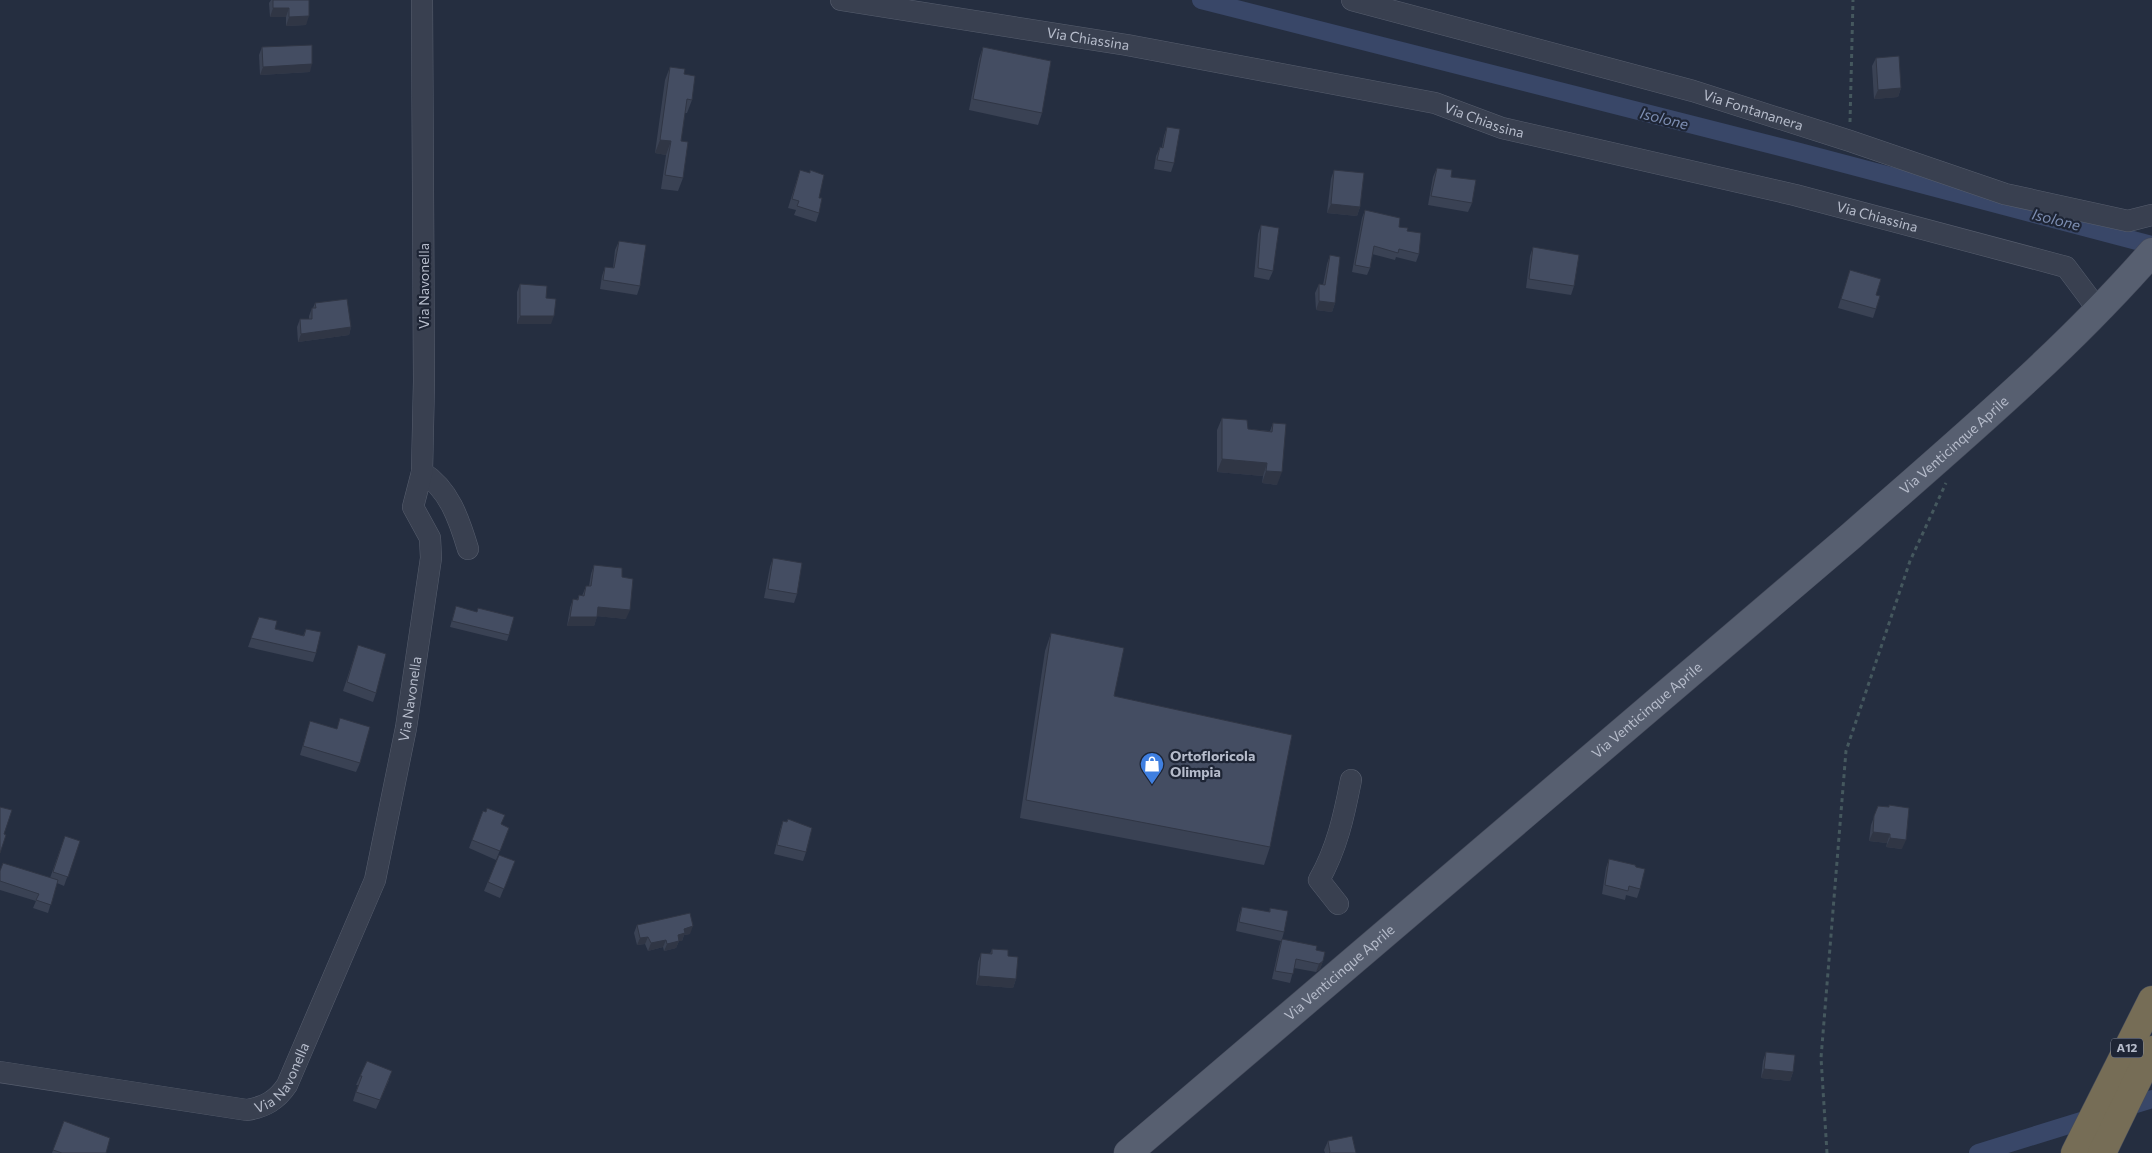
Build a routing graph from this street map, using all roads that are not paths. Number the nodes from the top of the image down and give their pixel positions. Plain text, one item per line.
1 (422, 0) edge
2 (841, 0) edge
3 (1352, 0) edge
4 (2152, 215) edge
5 (2152, 252) edge
6 (2098, 311) junction
7 (421, 479) junction
8 (468, 549) dead end
9 (1351, 780) dead end
10 (1338, 904) dead end
11 (2152, 1000) edge
12 (2152, 1050) edge
13 (0, 1072) edge
14 (2112, 1104) junction
15 (2079, 1142) edge
16 (1128, 1153) edge
17 (2102, 1153) edge

1 - 7 street, Via Navonella
2 - 6 street, Via Chiassina
3 - 4 street, Via Fontananera
5 - 6 main road, Via Venticinque Aprile
6 - 16 main road, Via Venticinque Aprile
7 - 8 street
7 - 13 street, Via Navonella
9 - 10 street
11 - 14 highway, A12
12 - 14 highway, A12
14 - 15 highway, A12
14 - 17 highway, A12

